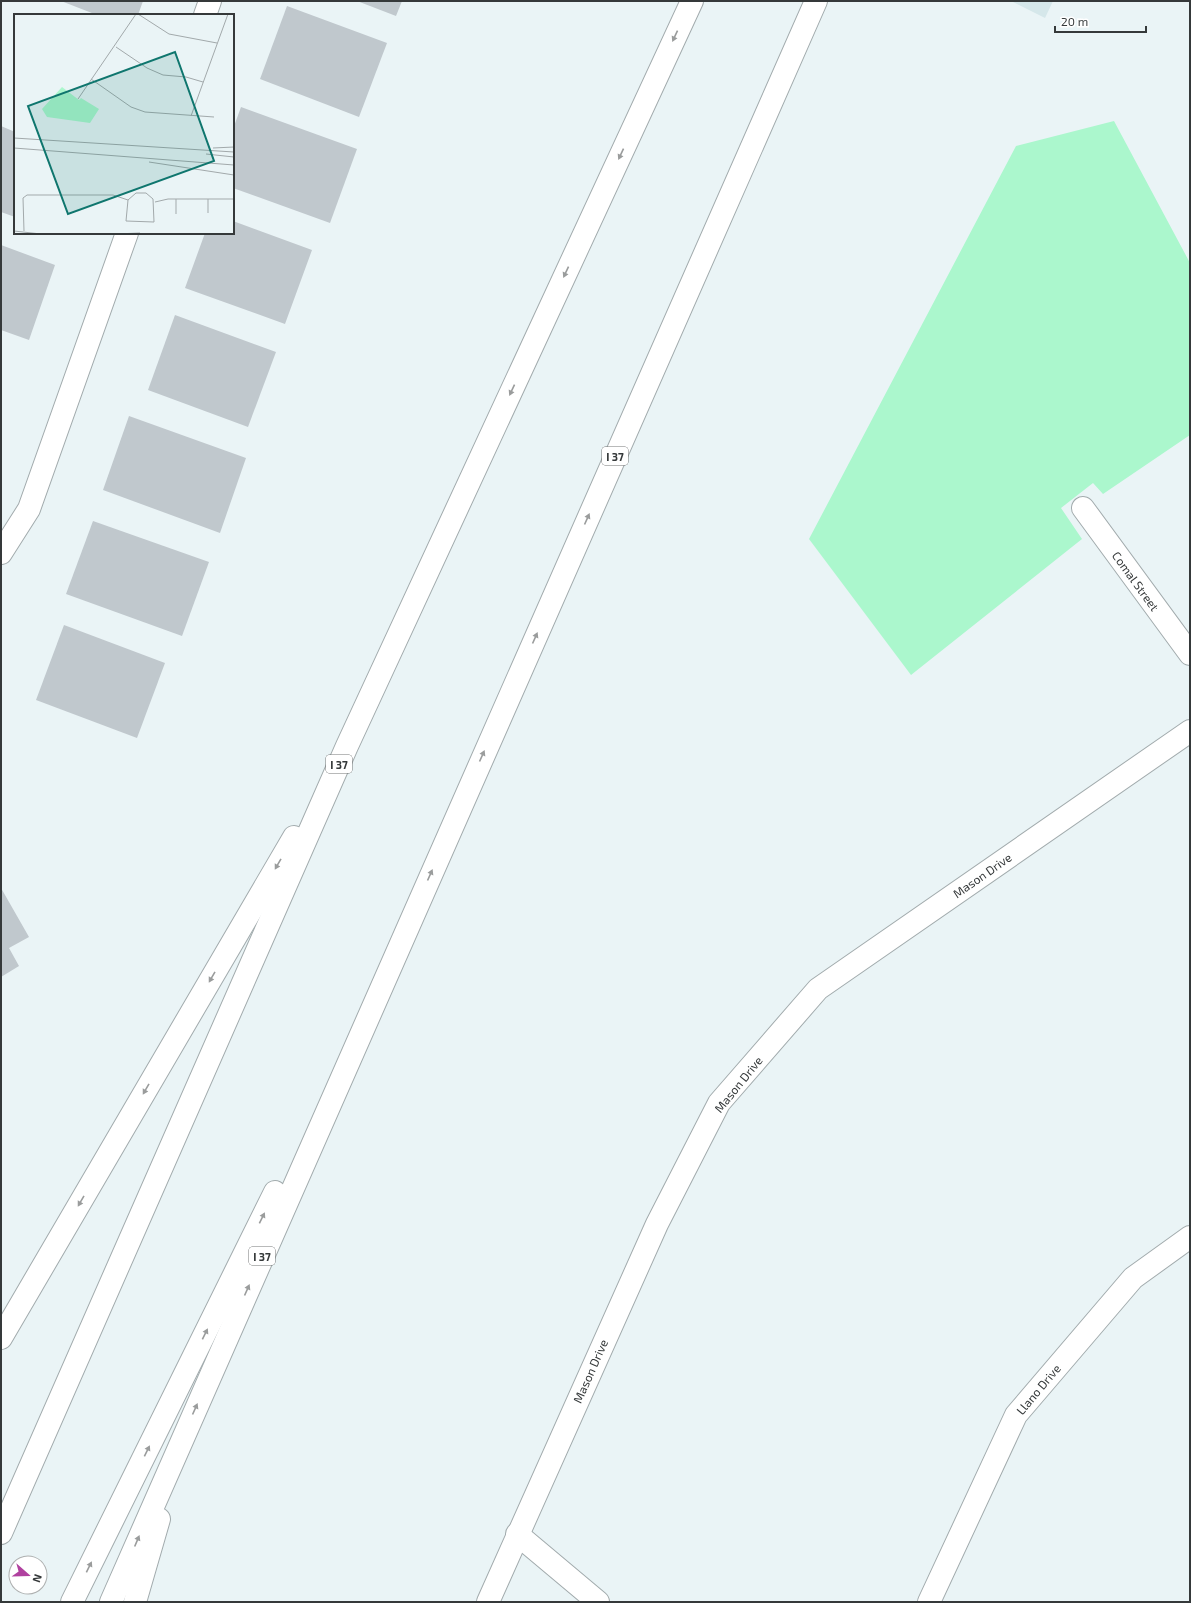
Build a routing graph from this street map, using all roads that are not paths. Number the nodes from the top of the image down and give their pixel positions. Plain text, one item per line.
1 (210, 1) edge
2 (692, 1) edge
3 (816, 1) edge
4 (205, 14) edge
5 (127, 234) edge
6 (1083, 508) dead end
7 (1, 553) edge
8 (1190, 654) edge
9 (1190, 731) edge
10 (347, 746) junction
11 (414, 911) junction
12 (1190, 1237) edge
13 (1, 1338) edge
14 (184, 1432) junction
15 (1, 1533) edge
16 (517, 1534) junction
17 (72, 1602) edge
18 (111, 1602) edge
19 (135, 1602) edge
20 (488, 1602) edge
21 (598, 1602) edge
22 (929, 1602) edge

1 - 4 main road
2 -> 10 main road, I 37
11 -> 3 main road, I 37
5 - 7 main road
6 - 8 main road, Comal Street
9 - 16 main road, Mason Drive
10 -> 13 main road
10 - 15 main road, I 37
14 -> 11 main road, I 37
17 -> 11 main road
12 - 22 main road, Llano Drive
18 -> 14 main road, I 37
14 - 19 main road
16 - 20 main road, Mason Drive
16 - 21 main road

